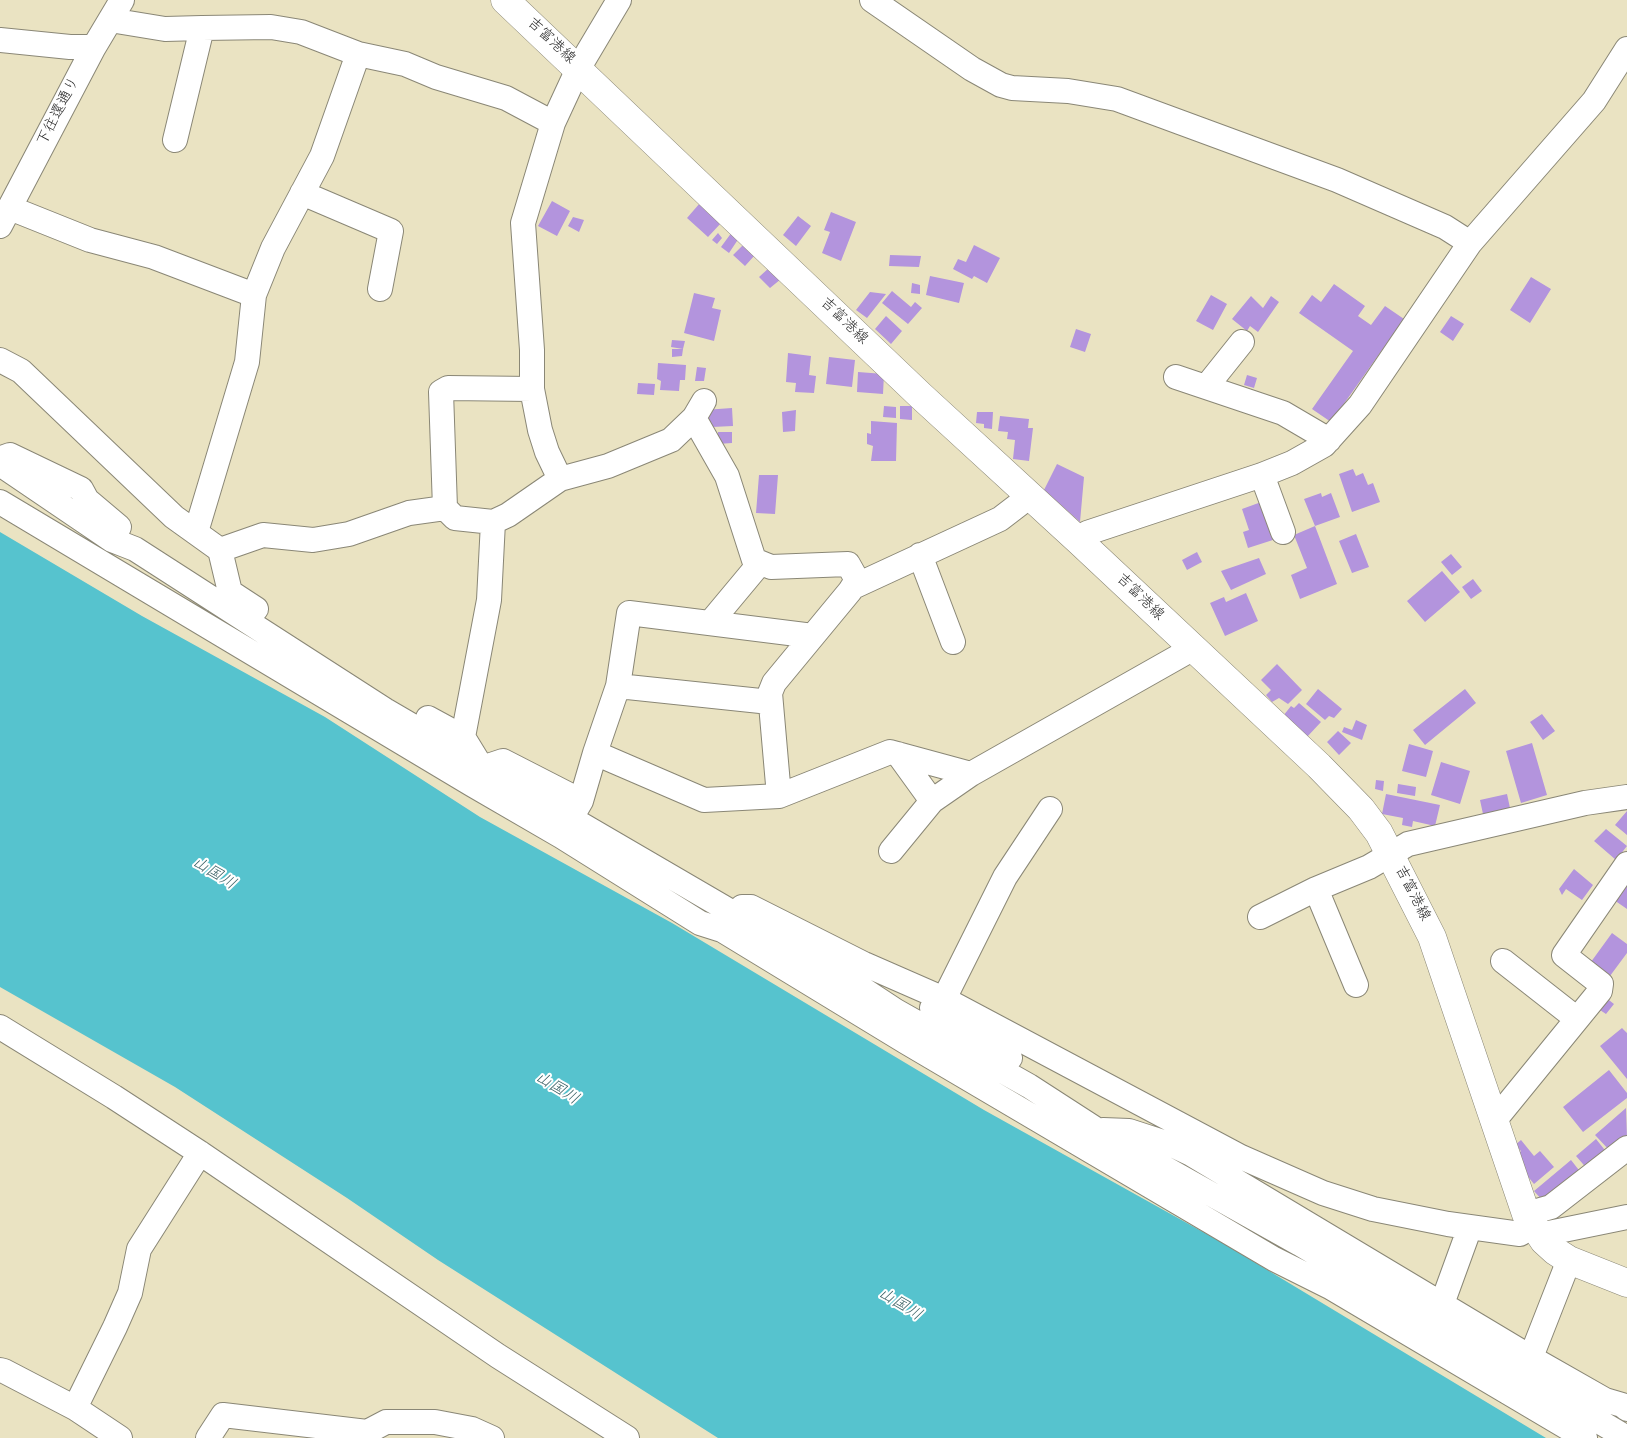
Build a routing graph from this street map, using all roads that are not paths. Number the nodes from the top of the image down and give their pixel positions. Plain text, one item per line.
1 (122, 0) edge
2 (504, 0) edge
3 (619, 0) edge
4 (872, 0) edge
5 (110, 20) junction
6 (202, 28) junction
7 (0, 40) edge
8 (94, 47) junction
9 (1627, 49) edge
10 (358, 54) junction
11 (578, 69) junction
12 (553, 123) junction
13 (175, 140) dead end
14 (302, 193) junction
15 (6, 208) edge
16 (1470, 243) junction
17 (380, 289) dead end
18 (254, 295) junction
19 (1242, 342) dead end
20 (0, 360) edge
21 (1176, 378) dead end
22 (1206, 387) junction
23 (532, 389) junction
24 (1329, 440) junction
25 (0, 458) edge
26 (0, 464) edge
27 (1262, 475) junction
28 (560, 479) junction
29 (0, 493) edge
30 (1030, 496) junction
31 (0, 502) edge
32 (444, 508) junction
33 (27, 518) junction
34 (493, 522) junction
35 (196, 532) junction
36 (1283, 532) dead end
37 (112, 540) junction
38 (1079, 541) junction
39 (135, 549) junction
40 (220, 550) junction
41 (920, 555) junction
42 (760, 563) junction
43 (111, 570) junction
44 (853, 587) junction
45 (226, 598) junction
46 (710, 623) junction
47 (813, 636) junction
48 (953, 642) dead end
49 (1192, 648) junction
50 (618, 686) junction
51 (770, 702) junction
52 (385, 710) junction
53 (463, 737) junction
54 (595, 753) junction
55 (898, 754) junction
56 (971, 774) junction
57 (477, 777) junction
58 (779, 796) junction
59 (1627, 797) edge
60 (932, 801) junction
61 (1050, 809) dead end
62 (571, 819) junction
63 (891, 852) dead end
64 (1391, 855) junction
65 (1627, 864) edge
66 (611, 868) junction
67 (1316, 889) junction
68 (722, 908) junction
69 (1260, 917) dead end
70 (1503, 960) dead end
71 (1356, 985) dead end
72 (918, 1019) junction
73 (1577, 1019) junction
74 (0, 1027) edge
75 (1030, 1086) junction
76 (1010, 1102) junction
77 (1494, 1122) junction
78 (1097, 1130) junction
79 (1627, 1148) edge
80 (200, 1153) junction
81 (1213, 1155) junction
82 (1155, 1173) junction
83 (1197, 1187) junction
84 (1627, 1217) edge
85 (1532, 1225) junction
86 (1470, 1227) junction
87 (1304, 1234) junction
88 (1569, 1260) junction
89 (1334, 1277) junction
90 (1627, 1282) edge
91 (1442, 1304) junction
92 (0, 1370) edge
93 (1531, 1375) junction
94 (75, 1408) junction
95 (1609, 1413) edge
96 (338, 1433) edge
97 (120, 1438) edge
98 (208, 1438) edge
99 (492, 1438) edge
100 (626, 1438) edge
101 (1627, 1438) edge

1 - 5 street, 下往還通り
2 - 11 main road, 吉富港線
3 - 11 street
4 - 16 street
5 - 6 street
5 - 8 street, 下往還通り
6 - 10 street
6 - 13 street
7 - 8 street
8 - 15 street, 下往還通り
9 - 16 street
10 - 12 street
10 - 14 street
11 - 12 street
11 - 30 main road, 吉富港線
12 - 23 street
14 - 17 street
14 - 18 street
15 - 18 street
16 - 24 street
18 - 35 street
19 - 22 street
20 - 35 street
21 - 22 street
22 - 24 street
23 - 28 street
23 - 32 street
24 - 27 street
25 - 37 street
26 - 37 street
27 - 36 street
27 - 38 street
28 - 34 street
28 - 42 street
29 - 33 street
30 - 38 main road, 吉富港線
30 - 41 street
31 - 33 street
32 - 34 street
32 - 40 street
33 - 43 street
34 - 53 street
35 - 40 street
37 - 39 street
38 - 49 main road, 吉富港線
39 - 43 street
39 - 45 street
40 - 45 street
41 - 44 street
41 - 48 street
42 - 44 street
42 - 46 street
43 - 57 street
44 - 47 street
45 - 52 street
46 - 47 street
46 - 50 street
47 - 51 street
49 - 56 street
49 - 64 main road, 吉富港線
50 - 51 street
50 - 54 street
51 - 58 street
52 - 53 street
52 - 57 street
53 - 57 street
54 - 58 street
54 - 62 street
55 - 56 street
55 - 58 street
55 - 60 street
56 - 60 street
57 - 62 street
59 - 64 street
60 - 63 street
61 - 72 street
62 - 66 street
62 - 68 street
64 - 67 street
64 - 77 main road, 吉富港線
65 - 73 street
66 - 68 street
66 - 72 street
67 - 69 street
67 - 71 street
68 - 72 street
68 - 72 street
70 - 73 street
72 - 75 street
72 - 76 street
72 - 81 street
73 - 77 street
74 - 80 street
75 - 76 street
75 - 78 street
76 - 82 street
77 - 85 main road, 吉富港線
78 - 81 street
78 - 82 street
79 - 85 street
80 - 94 street
80 - 100 street
81 - 83 street
81 - 86 street
81 - 87 street
82 - 83 street
82 - 89 street
83 - 87 street
84 - 85 street
85 - 86 street
85 - 88 main road, 吉富港線
86 - 91 street
87 - 89 street
87 - 91 street
88 - 90 main road, 吉富港線
88 - 93 street
89 - 93 street
91 - 93 street
92 - 94 street
93 - 95 street
94 - 97 street
95 - 101 street
96 - 98 street
96 - 99 street

